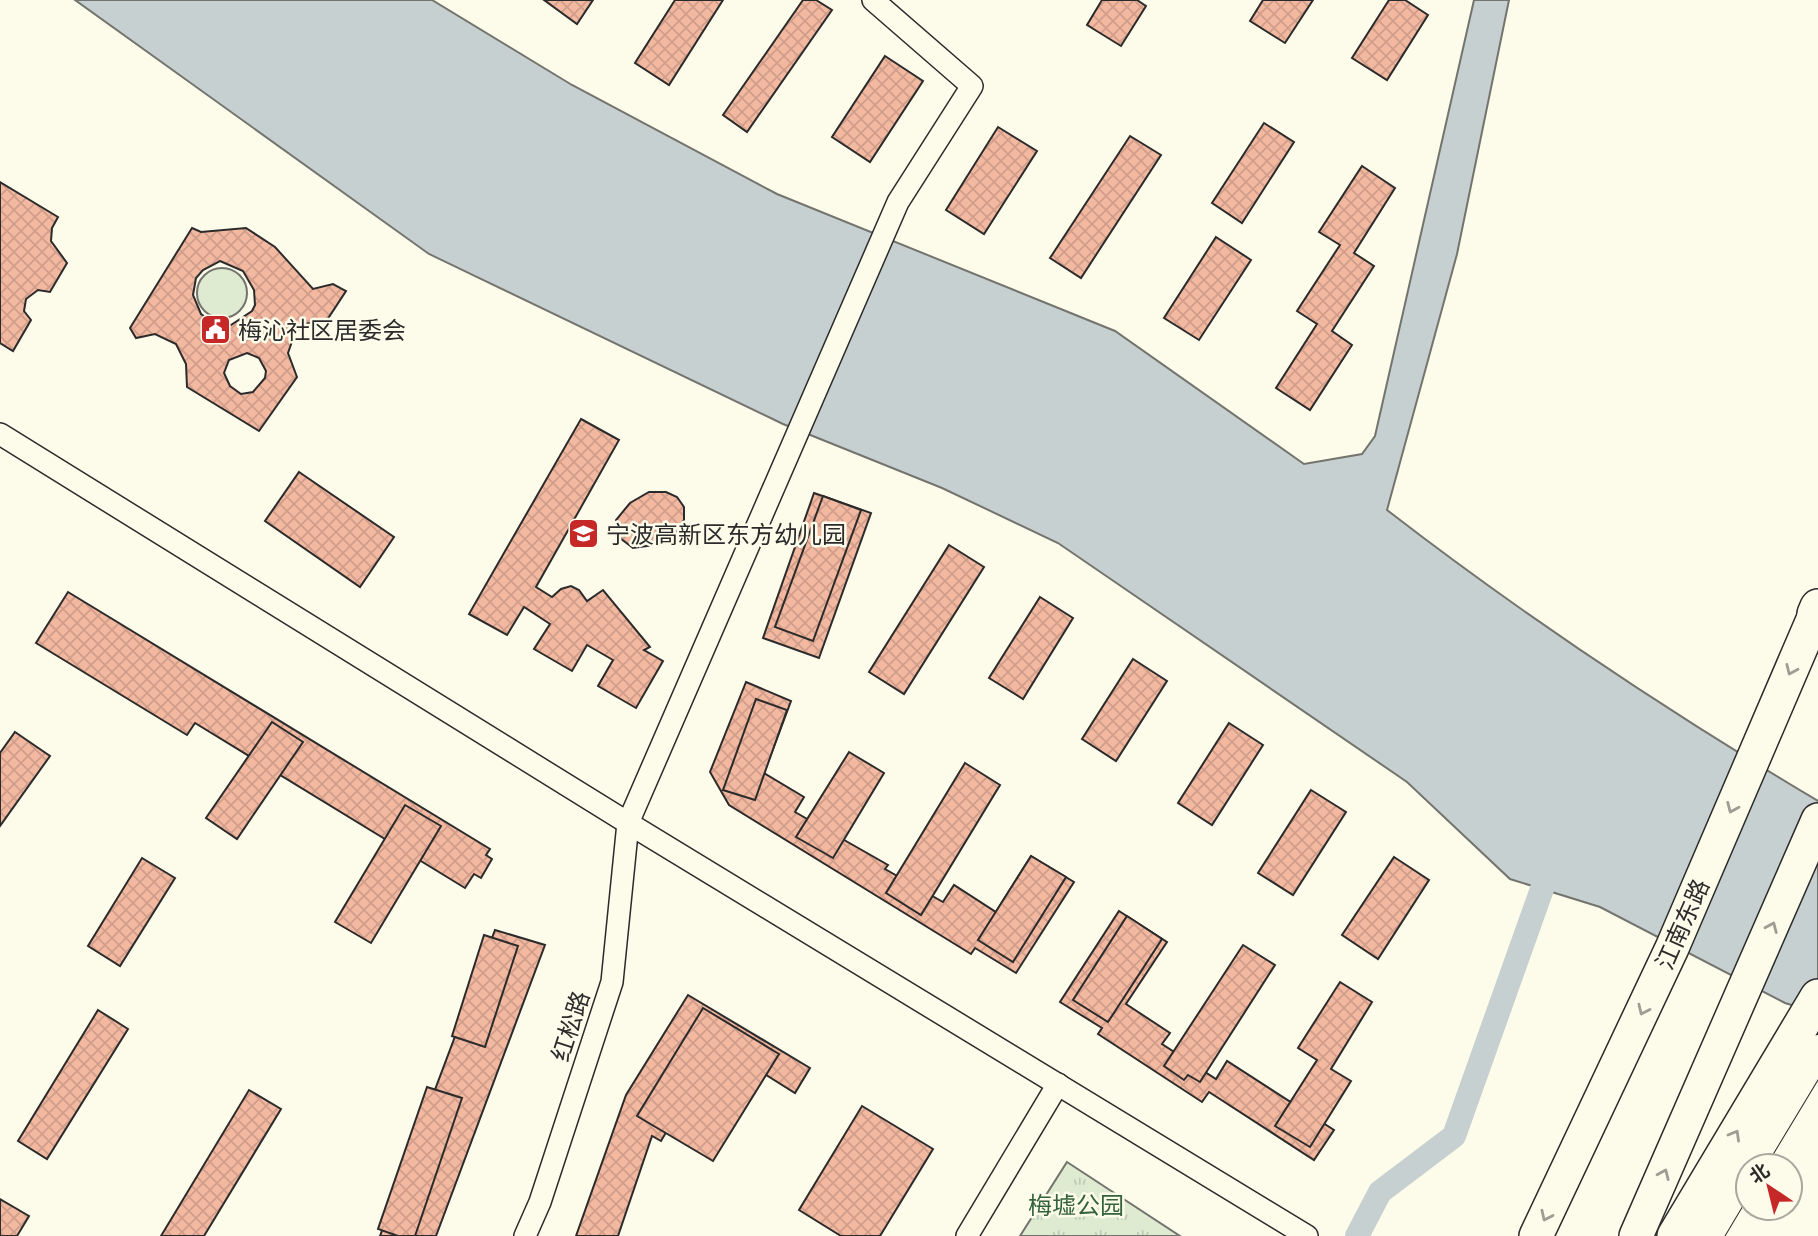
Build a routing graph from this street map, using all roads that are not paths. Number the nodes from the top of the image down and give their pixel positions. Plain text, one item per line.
1 (873, 0) edge
2 (0, 434) edge
3 (1817, 609) edge
4 (1818, 820) edge
5 (628, 823) junction
6 (1813, 1006) edge
7 (1818, 1050) edge
8 (1058, 1084) junction
9 (1756, 1152) edge
10 (1734, 1190) edge
11 (1304, 1234) edge
12 (525, 1236) edge
13 (967, 1236) edge
14 (1536, 1236) edge
15 (1636, 1236) edge
16 (1675, 1236) edge
17 (1707, 1236) edge

1 - 5 street, 红松路
2 - 5 street
3 -> 14 main road, 江南东路
15 -> 4 main road
5 - 8 street
5 - 12 street, 红松路
16 -> 6 highway
7 - 9 main road
8 - 11 street
8 - 13 street
10 - 17 main road

